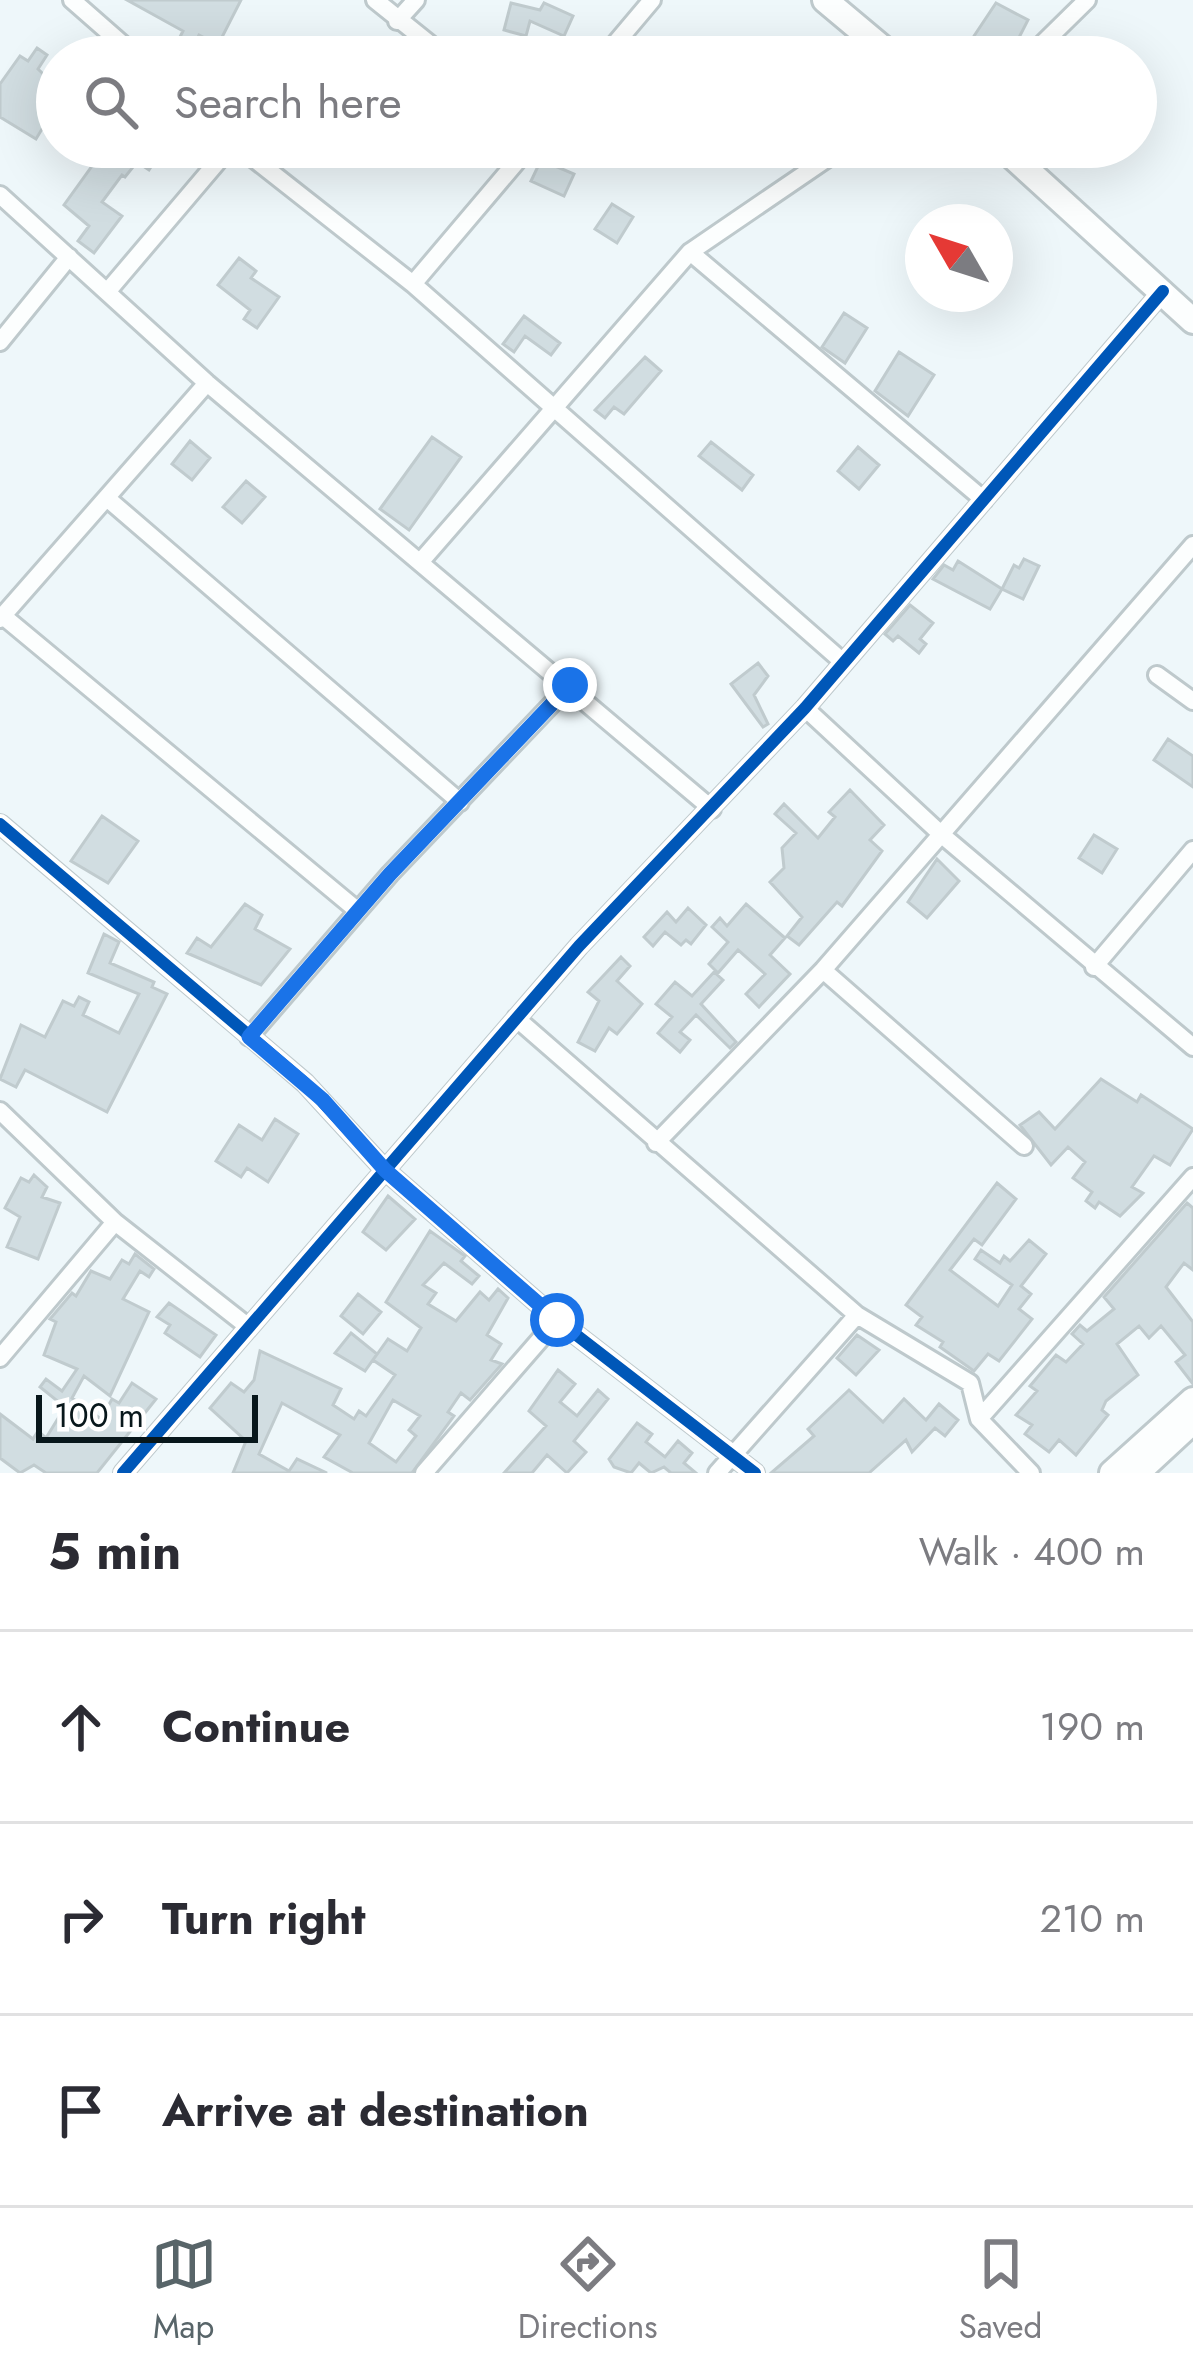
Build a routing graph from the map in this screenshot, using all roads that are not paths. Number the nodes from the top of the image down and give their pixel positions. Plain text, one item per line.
1 (72, 0) edge
2 (375, 0) edge
3 (416, 0) edge
4 (652, 0) edge
5 (824, 0) edge
6 (1087, 0) edge
7 (397, 21) junction
8 (113, 36) edge
9 (417, 36) edge
10 (622, 36) edge
11 (868, 36) edge
12 (1050, 36) edge
13 (216, 168) edge
14 (262, 168) edge
15 (511, 168) edge
16 (813, 168) edge
17 (1026, 168) edge
18 (0, 195) edge
19 (690, 252) junction
20 (69, 257) junction
21 (413, 284) junction
22 (1163, 290) junction
23 (107, 292) junction
24 (1193, 321) edge
25 (0, 342) edge
26 (207, 383) junction
27 (555, 410) junction
28 (108, 499) junction
29 (984, 500) junction
30 (1193, 544) edge
31 (422, 560) junction
32 (1, 618) edge
33 (843, 662) junction
34 (1157, 675) dead end
35 (570, 685) junction
36 (1193, 701) edge
37 (805, 709) junction
38 (460, 802) junction
39 (712, 809) junction
40 (0, 824) edge
41 (942, 835) junction
42 (1193, 850) edge
43 (358, 911) junction
44 (1094, 967) junction
45 (824, 970) junction
46 (516, 1018) junction
47 (249, 1037) junction
48 (1193, 1047) edge
49 (1, 1114) edge
50 (656, 1143) junction
51 (1024, 1145) dead end
52 (385, 1170) junction
53 (1193, 1177) edge
54 (115, 1222) junction
55 (857, 1315) junction
56 (557, 1320) junction
57 (246, 1325) junction
58 (0, 1358) edge
59 (1193, 1400) edge
60 (979, 1419) junction
61 (1193, 1421) edge
62 (734, 1454) junction
63 (123, 1473) edge
64 (424, 1473) edge
65 (717, 1473) edge
66 (755, 1473) edge
67 (1031, 1473) edge
68 (1112, 1473) edge
69 (1137, 1473) edge

1 - 8 street
2 - 7 street
3 - 7 street
4 - 10 street
5 - 11 street
6 - 12 street
7 - 9 street
13 - 23 street
14 - 21 street
15 - 21 street
16 - 19 street
17 - 22 street
18 - 20 street
19 - 27 street
19 - 29 street
20 - 23 street
20 - 25 street
21 - 27 street
22 - 24 street
22 - 29 street
23 - 26 street
26 - 28 street
26 - 31 street
27 - 31 street
27 - 33 street
28 - 32 street
28 - 38 street
29 - 33 street
30 - 41 street
31 - 35 street
32 - 43 street
33 - 37 street
34 - 36 street
35 - 38 street
35 - 39 street
37 - 39 street
37 - 41 street
38 - 43 street
39 - 46 street
40 - 47 street
41 - 44 street
41 - 45 street
42 - 44 street
43 - 47 street
44 - 48 street
45 - 50 street
45 - 51 street
46 - 50 street
46 - 52 street
47 - 52 street
49 - 54 street
50 - 55 street
52 - 56 street
52 - 57 street
53 - 60 street
54 - 57 street
54 - 58 street
55 - 60 street
55 - 62 street
56 - 62 street
56 - 64 street
57 - 63 street
59 - 68 street
60 - 67 street
61 - 69 street
62 - 65 street
62 - 66 street

